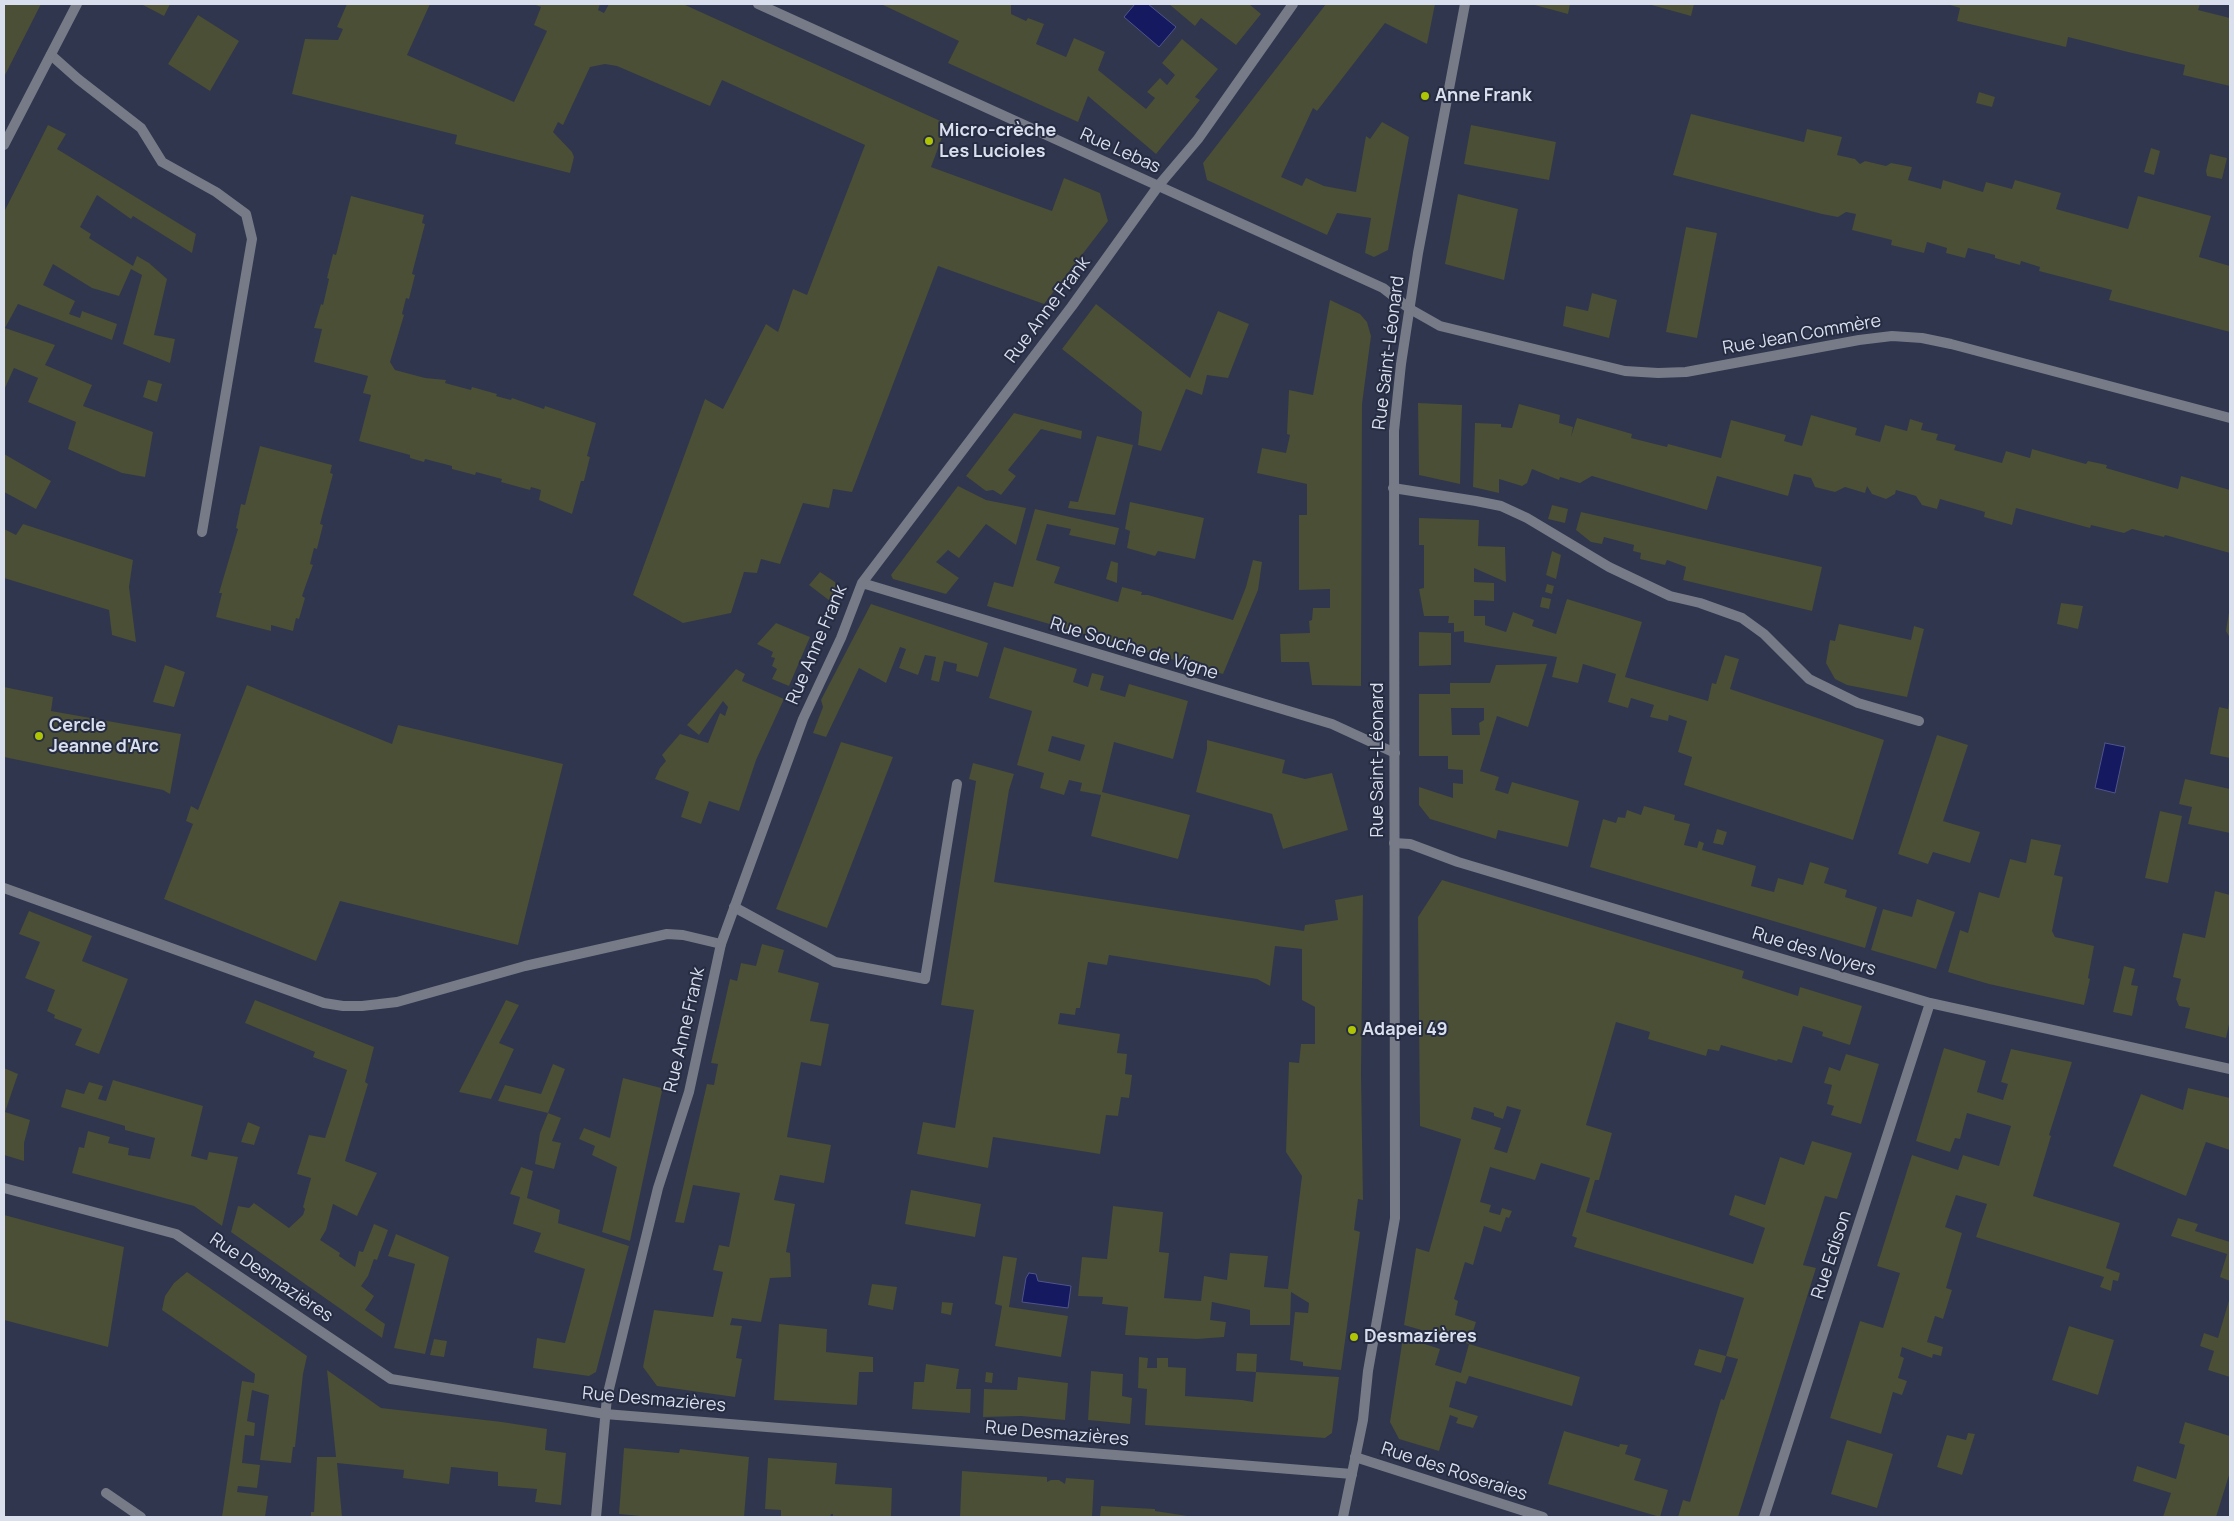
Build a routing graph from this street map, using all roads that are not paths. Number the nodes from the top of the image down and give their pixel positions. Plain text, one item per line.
1 (77, 4) edge
2 (758, 4) edge
3 (1293, 4) edge
4 (1465, 4) edge
5 (50, 55) junction
6 (4, 145) edge
7 (1159, 186) junction
8 (1410, 309) junction
9 (2230, 418) edge
10 (1393, 488) junction
11 (202, 532) dead end
12 (862, 583) junction
13 (1920, 721) dead end
14 (1395, 753) junction
15 (957, 784) dead end
16 (1394, 843) junction
17 (4, 888) edge
18 (734, 907) junction
19 (721, 944) junction
20 (1930, 1003) junction
21 (2230, 1069) edge
22 (4, 1188) edge
23 (605, 1414) junction
24 (1355, 1457) junction
25 (1352, 1474) junction
26 (106, 1492) dead end
27 (142, 1517) edge
28 (596, 1517) edge
29 (1344, 1517) edge
30 (1543, 1517) edge
31 (1764, 1517) edge

1 - 5 street
2 - 7 street, Rue Lebas
3 - 7 street, Rue Anne Frank
4 - 8 street, Rue Saint-Léonard
5 - 6 street
5 - 11 street
7 - 8 street, Rue Lebas
7 - 12 street, Rue Anne Frank
8 - 9 street, Rue Jean Commère
8 - 10 street, Rue Saint-Léonard
10 - 13 street
10 - 14 street, Rue Saint-Léonard
12 - 14 street, Rue Souche de Vigne
12 - 18 street, Rue Anne Frank
14 - 16 street, Rue Saint-Léonard
15 - 18 street
16 - 20 street, Rue des Noyers
16 - 24 street, Rue Saint-Léonard
17 - 19 street
18 - 19 street, Rue Anne Frank
19 - 23 street, Rue Anne Frank
20 - 21 street, Rue des Noyers
20 - 31 street, Rue Edison
22 - 23 street, Rue Desmazières
23 - 25 street, Rue Desmazières
23 - 28 street, Rue Anne Frank
24 - 25 street, Rue Saint-Léonard
24 - 30 street, Rue des Roseraies
25 - 29 street, Rue Saint-Léonard
26 - 27 street

